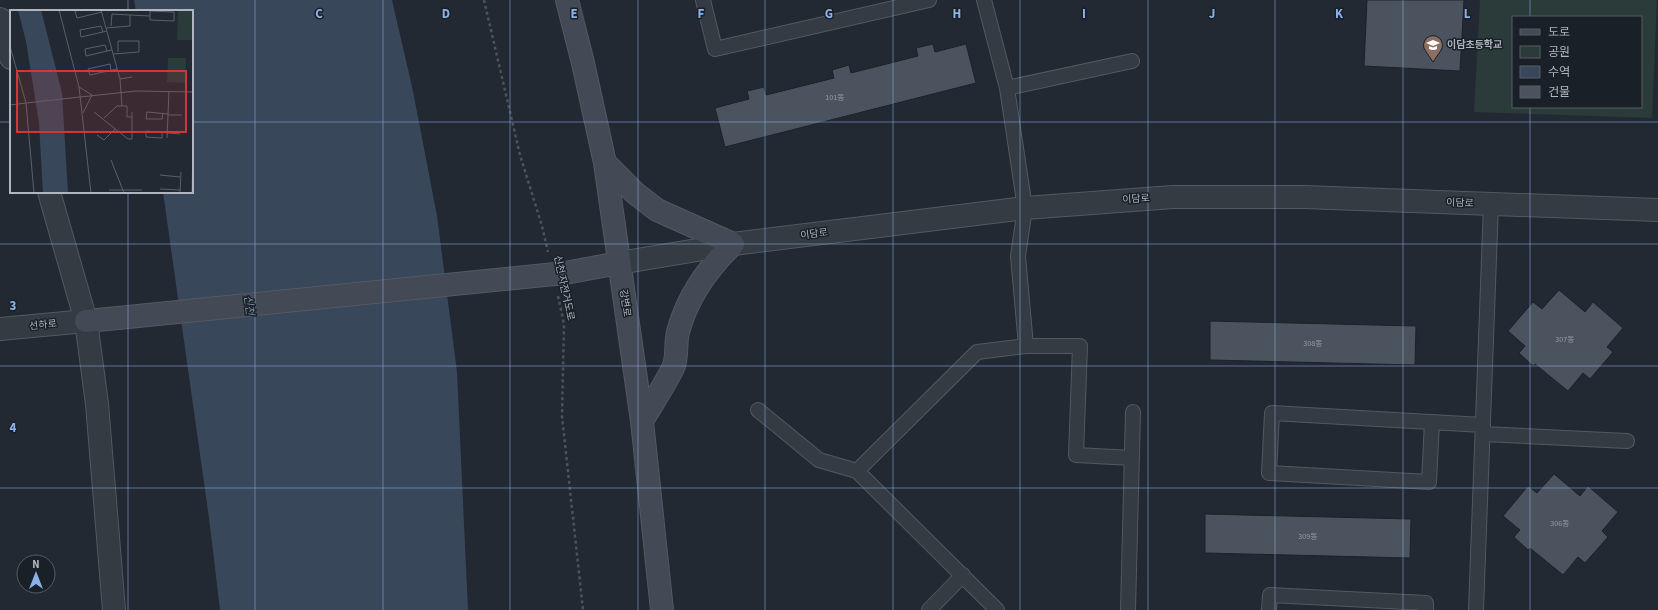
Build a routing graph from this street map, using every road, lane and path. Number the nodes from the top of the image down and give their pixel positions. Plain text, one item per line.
1 (484, 0) edge
2 (567, 0) edge
3 (703, 0) edge
4 (926, 0) edge
5 (984, 0) edge
6 (0, 19) edge
7 (10, 54) edge
8 (1132, 61) dead end
9 (1007, 88) junction
10 (605, 163) junction
11 (49, 193) edge
12 (1491, 204) junction
13 (1025, 208) junction
14 (1658, 210) edge
15 (733, 244) junction
16 (549, 256) dead end
17 (619, 263) junction
18 (557, 294) dead end
19 (86, 321) junction
20 (0, 330) edge
21 (1026, 346) junction
22 (758, 410) dead end
23 (1133, 412) dead end
24 (642, 421) junction
25 (1432, 422) junction
26 (1483, 430) junction
27 (1627, 441) dead end
28 (1132, 458) junction
29 (857, 471) junction
30 (963, 575) junction
31 (114, 610) edge
32 (583, 610) edge
33 (662, 610) edge
34 (929, 610) edge
35 (997, 610) edge
36 (1128, 610) edge
37 (1270, 610) edge
38 (1426, 610) edge
39 (1476, 610) edge

1 - 16 path, 신천 자전거도로
2 - 10 main road, 강변로
3 - 4 lane
5 - 9 lane
6 - 7 street
8 - 9 lane
9 - 13 lane
10 - 15 main road
10 - 17 main road, 강변로
11 - 19 street
12 - 13 street, 이담로
12 - 14 street, 이담로
12 - 26 lane
13 - 15 street, 이담로
13 - 21 lane
15 - 17 street, 이담로
15 - 24 main road
17 - 19 main road, bridge
17 - 24 main road, 강변로
18 - 32 path, 신천 자전거도로
19 - 20 street, 선하로
19 - 31 street
21 - 28 lane
21 - 29 lane
22 - 29 lane
23 - 28 lane
24 - 33 main road, 강변로
25 - 25 lane
25 - 26 lane
26 - 27 lane
26 - 39 lane
28 - 36 lane
29 - 30 lane
30 - 34 lane
30 - 35 lane
37 - 38 lane

